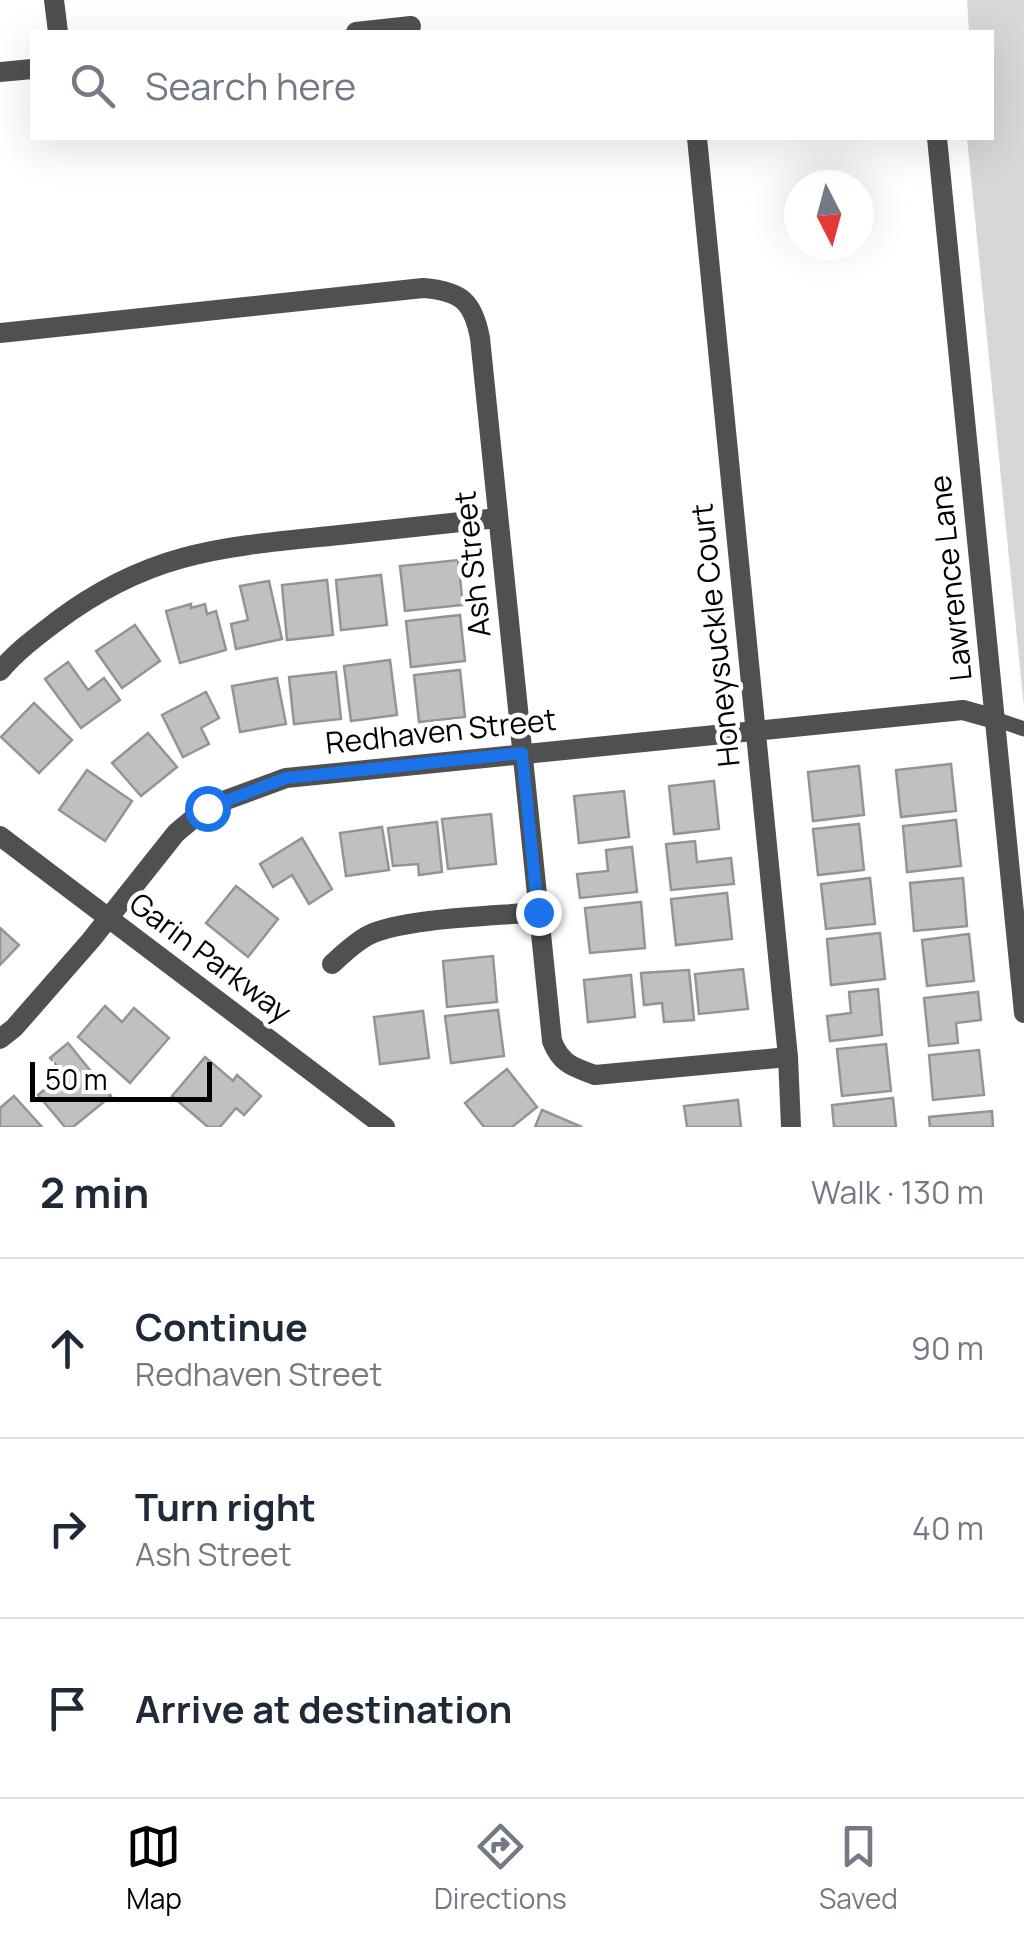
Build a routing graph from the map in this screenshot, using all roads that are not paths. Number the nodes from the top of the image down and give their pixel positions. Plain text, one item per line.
1 (54, 0) edge
2 (411, 26) dead end
3 (58, 30) edge
4 (374, 30) edge
5 (30, 68) edge
6 (0, 72) edge
7 (697, 140) edge
8 (937, 140) edge
9 (0, 334) edge
10 (498, 518) junction
11 (0, 638) edge
12 (17, 652) junction
13 (0, 671) edge
14 (995, 718) junction
15 (1024, 729) edge
16 (756, 730) junction
17 (522, 753) junction
18 (0, 836) edge
19 (538, 912) junction
20 (107, 918) junction
21 (332, 964) dead end
22 (1024, 1013) edge
23 (0, 1039) edge
24 (788, 1057) junction
25 (386, 1127) edge
26 (791, 1127) edge

1 - 3 street
2 - 4 street
5 - 6 street
7 - 16 street, Honeysuckle Court
8 - 14 street, Lawrence Lane
9 - 10 street, Ash Street
10 - 12 street
10 - 17 street, Ash Street
11 - 12 street
12 - 13 street
14 - 15 lane
14 - 16 street, Redhaven Street
14 - 22 street, Lawrence Lane
16 - 17 street, Redhaven Street
16 - 24 street, Honeysuckle Court
17 - 19 street, Ash Street
17 - 20 street, Redhaven Street
18 - 20 street, Garin Parkway
19 - 21 street
19 - 24 street, Ash Street
20 - 23 street, Redhaven Street
20 - 25 street, Garin Parkway
24 - 26 street, Honeysuckle Court

